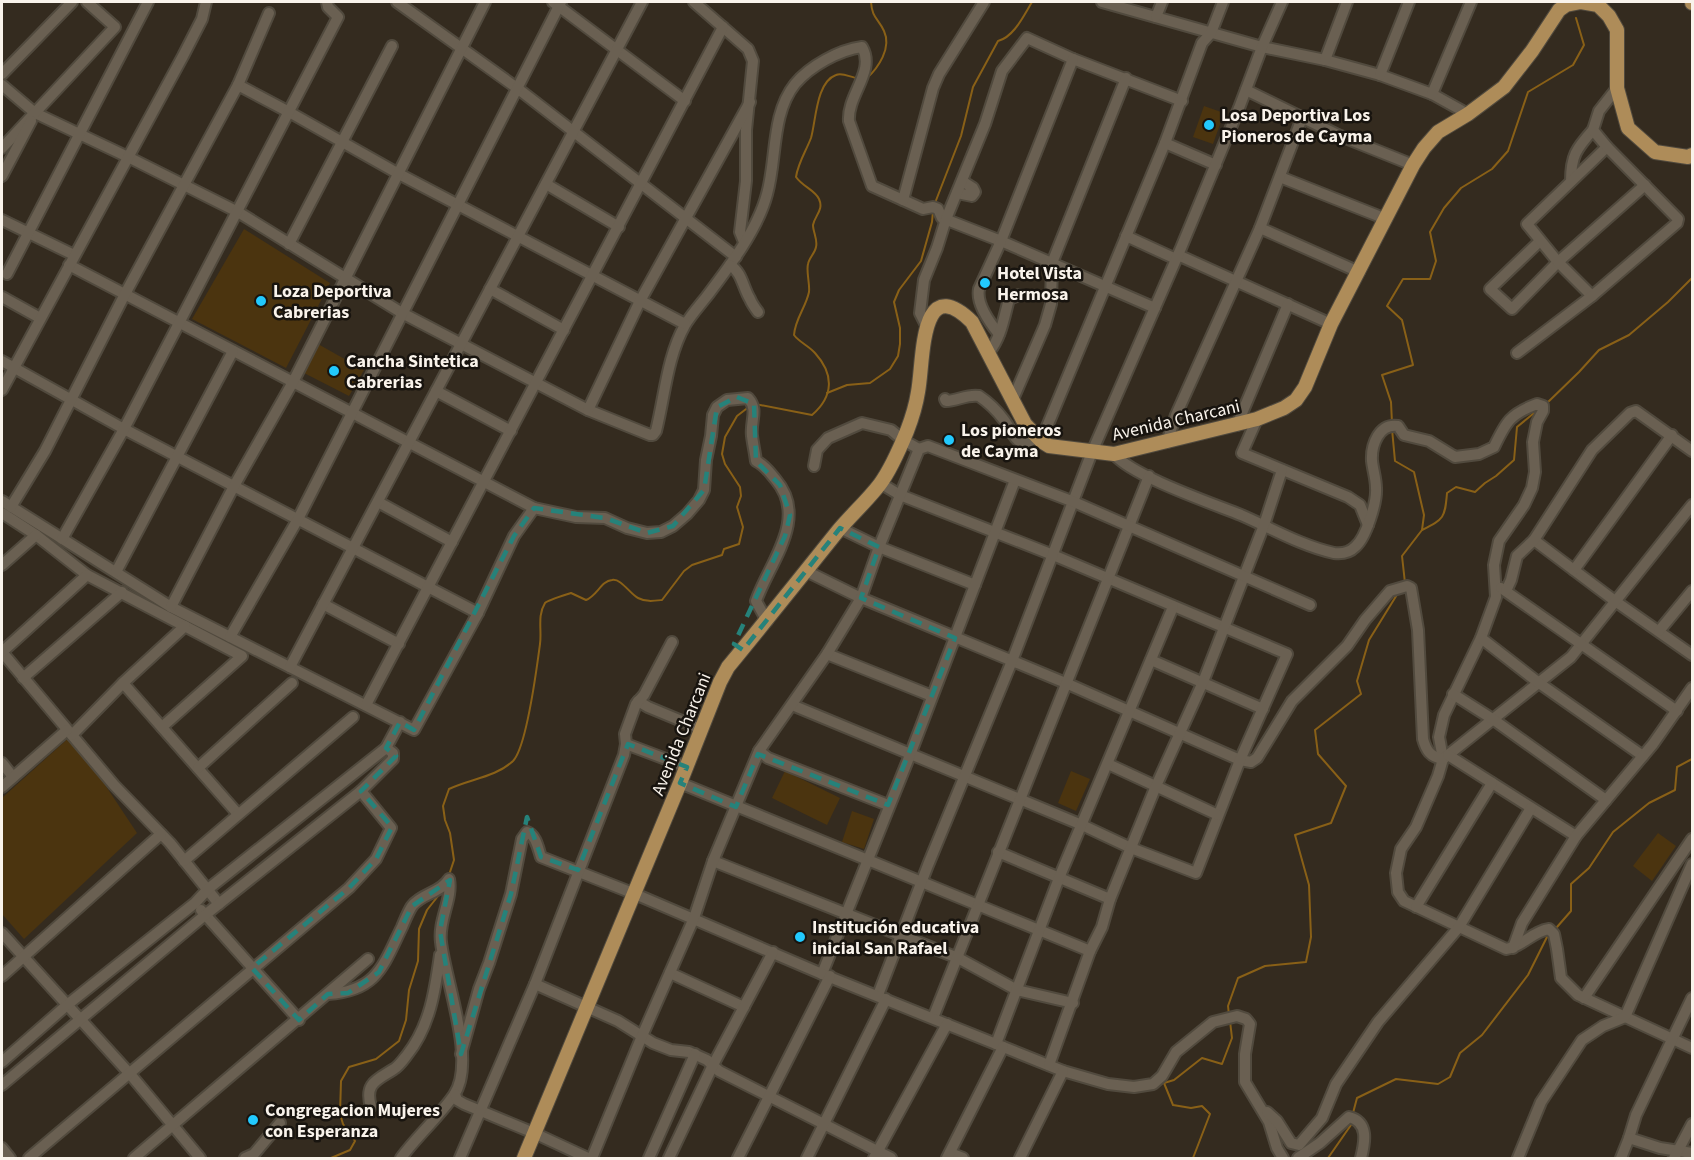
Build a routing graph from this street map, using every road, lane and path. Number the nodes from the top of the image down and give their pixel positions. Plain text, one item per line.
1 (72, 2) edge
2 (87, 2) edge
3 (148, 2) edge
4 (206, 2) edge
5 (327, 2) edge
6 (397, 2) edge
7 (485, 2) edge
8 (642, 2) edge
9 (694, 2) edge
10 (984, 2) edge
11 (1102, 2) edge
12 (1162, 2) edge
13 (1223, 2) edge
14 (1282, 2) edge
15 (1347, 2) edge
16 (1409, 2) edge
17 (1471, 2) edge
18 (1581, 2) edge
19 (558, 3) edge
20 (269, 13) dead end
21 (1156, 17) junction
22 (723, 27) junction
23 (1211, 33) junction
24 (392, 46) dead end
25 (1262, 47) junction
26 (460, 49) junction
27 (617, 49) junction
28 (1073, 59) junction
29 (1325, 60) junction
30 (2, 74) edge
31 (1380, 75) junction
32 (1126, 78) junction
33 (2, 85) edge
34 (238, 86) junction
35 (517, 88) junction
36 (1617, 88) junction
37 (1246, 90) junction
38 (1432, 94) junction
39 (685, 100) junction
40 (1182, 100) junction
41 (750, 102) junction
42 (290, 112) junction
43 (35, 113) junction
44 (1468, 114) junction
45 (1302, 118) junction
46 (1593, 130) junction
47 (573, 132) junction
48 (80, 134) junction
49 (1165, 142) junction
50 (341, 143) junction
51 (1607, 147) junction
52 (2, 148) edge
53 (1692, 154) edge
54 (128, 157) junction
55 (1216, 165) junction
56 (1413, 165) junction
57 (399, 174) junction
58 (2, 176) edge
59 (1280, 177) junction
60 (962, 181) junction
61 (1571, 181) junction
62 (546, 184) junction
63 (641, 184) junction
64 (184, 185) junction
65 (1645, 185) junction
66 (957, 193) junction
67 (903, 200) junction
68 (458, 205) junction
69 (238, 212) junction
70 (685, 218) junction
71 (946, 219) junction
72 (1386, 219) junction
73 (2, 220) edge
74 (618, 227) junction
75 (1260, 228) junction
76 (28, 233) junction
77 (1126, 236) junction
78 (518, 237) junction
79 (1001, 241) junction
80 (1540, 241) junction
81 (744, 242) junction
82 (289, 244) junction
83 (1177, 257) junction
84 (71, 260) junction
85 (733, 261) junction
86 (1558, 262) junction
87 (1052, 263) junction
88 (1359, 272) junction
89 (7, 274) dead end
90 (592, 276) junction
91 (344, 278) junction
92 (1237, 282) junction
93 (1105, 286) junction
94 (490, 289) junction
95 (125, 294) junction
96 (1019, 296) dead end
97 (1592, 296) junction
98 (2, 297) edge
99 (640, 301) junction
100 (1288, 304) junction
101 (1155, 308) junction
102 (758, 312) dead end
103 (402, 313) junction
104 (40, 318) junction
105 (178, 322) junction
106 (685, 324) junction
107 (1331, 324) junction
108 (926, 325) junction
109 (564, 330) junction
110 (999, 334) junction
111 (462, 343) junction
112 (233, 351) junction
113 (988, 352) junction
114 (1517, 353) dead end
115 (2, 361) edge
116 (14, 367) junction
117 (293, 382) junction
118 (536, 383) junction
119 (2, 390) edge
120 (436, 391) junction
121 (70, 399) junction
122 (945, 399) dead end
123 (1013, 399) junction
124 (588, 410) junction
125 (351, 413) junction
126 (1022, 417) junction
127 (1257, 419) junction
128 (1004, 420) junction
129 (1237, 425) junction
130 (124, 429) junction
131 (511, 431) junction
132 (1672, 435) junction
133 (1038, 438) junction
134 (903, 440) junction
135 (1167, 442) junction
136 (409, 443) junction
137 (919, 449) junction
138 (1692, 451) edge
139 (1092, 452) junction
140 (1114, 454) junction
141 (178, 457) junction
142 (814, 466) dead end
143 (1282, 470) junction
144 (1149, 476) junction
145 (1016, 480) junction
146 (484, 482) junction
147 (880, 483) junction
148 (234, 486) junction
149 (900, 495) junction
150 (378, 502) junction
151 (1074, 502) junction
152 (1692, 505) edge
153 (5, 507) edge
154 (534, 508) junction
155 (298, 519) junction
156 (1264, 525) junction
157 (1368, 525) junction
158 (1129, 527) junction
159 (840, 528) junction
160 (995, 533) junction
161 (36, 535) junction
162 (62, 539) junction
163 (1534, 540) junction
164 (452, 542) junction
165 (879, 547) junction
166 (354, 548) junction
167 (1053, 555) junction
168 (2, 564) edge
169 (1574, 570) junction
170 (806, 571) junction
171 (116, 572) junction
172 (87, 574) junction
173 (1243, 576) junction
174 (1109, 578) junction
175 (975, 585) junction
176 (428, 588) junction
177 (1501, 588) junction
178 (1692, 591) edge
179 (122, 592) junction
180 (861, 598) junction
181 (1615, 601) junction
182 (323, 604) junction
183 (1310, 605) dead end
184 (171, 607) junction
185 (1173, 607) junction
186 (478, 613) junction
187 (766, 621) junction
188 (185, 626) junction
189 (1224, 628) junction
190 (1659, 631) junction
191 (230, 637) junction
192 (955, 638) junction
193 (1481, 638) junction
194 (672, 642) dead end
195 (399, 644) junction
196 (1581, 644) junction
197 (2, 652) edge
198 (827, 654) junction
199 (1692, 655) edge
200 (1152, 660) junction
201 (1012, 662) junction
202 (290, 667) junction
203 (23, 678) junction
204 (1203, 682) junction
205 (123, 683) junction
206 (292, 683) dead end
207 (1539, 683) junction
208 (1068, 684) junction
209 (1692, 688) edge
210 (1454, 694) junction
211 (932, 696) junction
212 (639, 701) junction
213 (366, 705) junction
214 (792, 705) junction
215 (1263, 709) junction
216 (1677, 711) junction
217 (1130, 713) junction
218 (353, 717) dead end
219 (1494, 720) junction
220 (400, 722) junction
221 (162, 727) junction
222 (701, 729) junction
223 (70, 732) junction
224 (1181, 733) junction
225 (627, 744) junction
226 (386, 748) junction
227 (759, 751) junction
228 (910, 755) junction
229 (1643, 756) junction
230 (1445, 757) junction
231 (1240, 759) junction
232 (2, 763) edge
233 (1108, 764) junction
234 (687, 767) junction
235 (198, 768) junction
236 (13, 777) junction
237 (965, 777) junction
238 (681, 783) junction
239 (1492, 783) junction
240 (1156, 786) junction
241 (2, 787) edge
242 (360, 790) junction
243 (1019, 800) junction
244 (1606, 800) junction
245 (888, 805) junction
246 (736, 807) junction
247 (1531, 808) junction
248 (238, 814) junction
249 (1218, 815) junction
250 (1082, 825) junction
251 (161, 834) junction
252 (1576, 836) junction
253 (1692, 839) edge
254 (1131, 848) junction
255 (998, 852) junction
256 (1689, 853) edge
257 (867, 860) junction
258 (184, 861) junction
259 (713, 861) junction
260 (1692, 864) edge
261 (578, 870) junction
262 (1059, 878) junction
263 (921, 882) junction
264 (208, 889) junction
265 (635, 894) junction
266 (1110, 899) junction
267 (195, 903) junction
268 (219, 904) junction
269 (977, 904) junction
270 (1416, 907) junction
271 (846, 914) junction
272 (205, 915) junction
273 (694, 918) junction
274 (1459, 927) junction
275 (1040, 930) junction
276 (2, 933) edge
277 (901, 936) junction
278 (441, 943) junction
279 (1513, 948) junction
280 (1090, 951) junction
281 (773, 952) junction
282 (23, 957) junction
283 (958, 958) junction
284 (368, 959) dead end
285 (252, 968) junction
286 (670, 973) junction
287 (826, 975) junction
288 (2, 976) edge
289 (535, 984) junction
290 (1017, 990) junction
291 (328, 994) junction
292 (882, 997) junction
293 (1584, 998) junction
294 (1692, 998) edge
295 (1073, 1003) junction
296 (67, 1005) junction
297 (744, 1007) junction
298 (586, 1008) junction
299 (1625, 1017) junction
300 (933, 1018) junction
301 (80, 1019) junction
302 (299, 1020) junction
303 (947, 1024) junction
304 (642, 1036) junction
305 (1674, 1039) junction
306 (999, 1045) junction
307 (1692, 1048) edge
308 (461, 1054) junction
309 (695, 1054) junction
310 (2, 1062) edge
311 (713, 1065) junction
312 (1049, 1065) junction
313 (1063, 1071) junction
314 (130, 1074) junction
315 (2, 1085) edge
316 (455, 1094) junction
317 (768, 1096) junction
318 (1258, 1104) junction
319 (371, 1107) dead end
320 (481, 1110) junction
321 (280, 1123) dead end
322 (825, 1124) junction
323 (1692, 1124) edge
324 (172, 1125) junction
325 (534, 1133) junction
326 (1629, 1138) junction
327 (2, 1148) edge
328 (1692, 1153) edge
329 (876, 1155) edge
330 (1676, 1155) edge
331 (948, 1156) edge
332 (10, 1158) edge
333 (29, 1158) edge
334 (134, 1158) edge
335 (200, 1158) edge
336 (244, 1158) edge
337 (401, 1158) edge
338 (460, 1158) edge
339 (524, 1158) edge
340 (590, 1158) edge
341 (649, 1158) edge
342 (669, 1158) edge
343 (738, 1158) edge
344 (807, 1158) edge
345 (891, 1158) edge
346 (963, 1158) edge
347 (1020, 1158) edge
348 (1283, 1158) edge
349 (1298, 1158) edge
350 (1361, 1158) edge
351 (1518, 1158) edge
352 (1621, 1158) edge

1 - 30 street
2 - 43 street
3 - 48 street
4 - 54 street
5 - 42 street
6 - 26 street
7 - 26 street
8 - 27 street
9 - 22 street
10 - 67 street
11 - 21 street
12 - 21 street
13 - 23 street
14 - 25 street
15 - 29 street
16 - 31 street
17 - 38 street
18 - 36 main road, Avenida Charcani
18 - 44 main road, Avenida Charcani
19 - 27 street
19 - 35 street
20 - 34 street
21 - 23 street
22 - 39 street
22 - 41 street
23 - 25 street
23 - 40 street
24 - 50 street
25 - 29 street
25 - 37 street
26 - 35 street
26 - 57 street
27 - 39 street
27 - 47 street
28 - 32 street
28 - 60 street
28 - 79 street
29 - 31 street
31 - 38 street
32 - 40 street
32 - 87 street
33 - 43 street
34 - 42 street
34 - 64 street
35 - 47 street
35 - 68 street
36 - 46 street
36 - 53 main road, Avenida Charcani
37 - 45 street
37 - 55 street
38 - 44 street
39 - 63 street
40 - 49 street
41 - 70 street
41 - 81 street
42 - 50 street
42 - 69 street
43 - 48 street
43 - 52 street
43 - 58 street
44 - 56 main road, Avenida Charcani
45 - 56 street
45 - 59 street
46 - 51 street
46 - 61 street
47 - 62 street
47 - 63 street
48 - 54 street
48 - 76 street
49 - 55 street
49 - 77 street
50 - 57 street
50 - 82 street
51 - 61 street
51 - 65 street
54 - 64 street
54 - 84 street
55 - 83 street
56 - 72 main road, Avenida Charcani
57 - 68 street
57 - 91 street
59 - 72 street
59 - 75 street
60 - 66 street
60 - 66 street
61 - 80 street
62 - 74 street
62 - 78 street
63 - 70 street
63 - 74 street
64 - 69 street
64 - 95 street
65 - 86 street
65 - 97 street
66 - 71 street
67 - 71 street
67 - 81 street
68 - 78 street
68 - 103 street
69 - 82 street
69 - 105 street
70 - 85 street
70 - 99 street
71 - 79 street
71 - 108 street
72 - 88 main road, Avenida Charcani
73 - 76 street
74 - 90 street
75 - 88 street
75 - 92 street
76 - 84 street
76 - 89 street
77 - 83 street
77 - 93 street
78 - 90 street
78 - 94 street
79 - 87 street
79 - 110 street
80 - 86 street
80 - 86 street
81 - 85 street
82 - 91 street
83 - 92 street
83 - 101 street
84 - 95 street
84 - 104 street
85 - 102 street
85 - 106 street
86 - 97 street
87 - 93 street
87 - 123 street
88 - 107 main road, Avenida Charcani
90 - 99 street
90 - 109 street
91 - 103 street
91 - 117 street
92 - 100 street
92 - 135 street
93 - 101 street
93 - 133 street
94 - 109 street
94 - 111 street
95 - 105 street
95 - 121 street
96 - 110 street
97 - 114 street
98 - 104 street
99 - 106 street
99 - 124 street
100 - 107 street
100 - 129 street
101 - 139 street
103 - 111 street
103 - 125 street
104 - 116 street
105 - 112 street
105 - 130 street
106 - 124 street
107 - 127 main road, Avenida Charcani
108 - 113 main road
108 - 134 main road, Avenida Charcani
109 - 118 street
110 - 113 street
111 - 118 street
111 - 120 street
112 - 117 street
112 - 141 street
113 - 123 main road
115 - 116 street
116 - 119 street
116 - 121 street
117 - 125 street
117 - 148 street
118 - 124 street
118 - 131 street
120 - 131 street
120 - 136 street
121 - 130 street
121 - 153 street
122 - 128 street
123 - 126 main road
125 - 136 street
125 - 155 street
126 - 128 street
126 - 133 main road
127 - 129 main road, Avenida Charcani
127 - 143 street
128 - 133 street
129 - 135 main road, Avenida Charcani
130 - 141 street
130 - 162 street
131 - 146 street
132 - 138 street
132 - 163 street
132 - 169 street
133 - 139 main road, Avenida Charcani
134 - 137 street
134 - 142 street
134 - 147 main road, Avenida Charcani
135 - 140 main road, Avenida Charcani
136 - 146 street
136 - 150 street
137 - 145 street
137 - 149 street
139 - 140 main road, Avenida Charcani
139 - 151 street
140 - 144 street
141 - 148 street
141 - 171 street
143 - 156 street
143 - 157 street
144 - 156 street
144 - 158 street
145 - 151 street
145 - 160 street
146 - 154 street
146 - 164 street
147 - 149 street
147 - 159 main road, Avenida Charcani
148 - 155 street
148 - 184 street
149 - 160 street
149 - 165 street
150 - 164 street
150 - 166 street
151 - 158 street
151 - 167 street
152 - 181 street
153 - 161 street
153 - 162 street
154 - 186 street
154 - 187 street
155 - 166 street
155 - 191 street
156 - 157 street
156 - 173 street
157 - 177 street
158 - 173 street
158 - 174 street
159 - 165 street
159 - 170 main road, Avenida Charcani
160 - 167 street
160 - 175 street
161 - 168 street
161 - 172 street
162 - 171 street
163 - 169 street
163 - 177 street
164 - 176 street
165 - 175 street
165 - 180 street
166 - 176 street
166 - 182 street
167 - 174 street
167 - 201 street
169 - 181 street
170 - 180 street
170 - 187 main road, Avenida Charcani
171 - 184 street
172 - 179 street
172 - 197 street
173 - 183 street
173 - 189 street
174 - 185 street
174 - 208 street
175 - 192 street
176 - 186 street
176 - 195 street
177 - 193 street
177 - 196 street
178 - 190 street
179 - 188 street
179 - 203 street
180 - 192 street
180 - 198 street
181 - 190 street
181 - 196 street
182 - 195 street
182 - 202 street
184 - 191 street
185 - 189 street
185 - 200 street
186 - 220 street
187 - 222 main road, Avenida Charcani
188 - 205 street
188 - 221 street
189 - 204 street
189 - 215 street
190 - 199 street
191 - 202 street
192 - 201 street
192 - 211 street
193 - 207 street
193 - 210 street
194 - 212 street
195 - 213 street
196 - 207 street
196 - 216 street
197 - 203 street
198 - 211 street
198 - 214 street
200 - 204 street
200 - 217 street
201 - 208 street
201 - 237 street
202 - 213 street
203 - 223 street
204 - 215 street
204 - 224 street
205 - 221 street
205 - 223 street
206 - 235 street
207 - 219 street
207 - 229 street
208 - 217 street
208 - 243 street
209 - 216 street
210 - 219 street
210 - 230 street
211 - 228 street
212 - 222 street
212 - 225 street
213 - 220 street
214 - 227 street
214 - 228 street
215 - 231 street
216 - 229 street
217 - 224 street
217 - 233 street
218 - 248 street
219 - 230 street
219 - 244 street
220 - 226 street
221 - 235 street
222 - 234 main road, Avenida Charcani
223 - 236 street
223 - 251 street
224 - 231 street
224 - 240 street
225 - 234 street
225 - 261 street
226 - 242 street
226 - 264 street
227 - 245 street
227 - 246 street
228 - 237 street
228 - 245 street
229 - 244 street
230 - 231 street
230 - 239 street
230 - 270 street
231 - 249 street
232 - 236 street
233 - 240 street
233 - 250 street
234 - 238 main road, Avenida Charcani
235 - 248 street
236 - 241 street
237 - 243 street
237 - 263 street
238 - 246 street
238 - 265 main road, Avenida Charcani
239 - 247 street
239 - 270 street
240 - 249 street
240 - 254 street
242 - 268 street
242 - 285 street
243 - 250 street
243 - 255 street
244 - 252 street
245 - 257 street
246 - 257 street
246 - 259 street
247 - 252 street
247 - 274 street
248 - 258 street
249 - 254 street
250 - 254 street
250 - 262 street
251 - 258 street
251 - 282 street
252 - 279 street
253 - 256 street
254 - 266 street
255 - 262 street
255 - 269 street
256 - 293 street
257 - 263 street
257 - 271 street
258 - 264 street
259 - 271 street
259 - 273 street
260 - 299 street
261 - 265 street
261 - 289 street
261 - 308 street
262 - 266 street
262 - 275 street
263 - 269 street
263 - 277 street
264 - 267 street
264 - 268 street
265 - 273 street
265 - 298 main road, Avenida Charcani
266 - 280 street
267 - 272 street
267 - 296 street
268 - 272 street
269 - 275 street
269 - 283 street
270 - 274 street
271 - 277 street
271 - 287 street
272 - 285 street
272 - 301 street
273 - 281 street
273 - 286 street
274 - 279 street
274 - 318 street
275 - 280 street
275 - 290 street
276 - 282 street
277 - 283 street
277 - 292 street
278 - 291 street
278 - 308 street
278 - 319 street
279 - 293 street
280 - 295 street
281 - 287 street
281 - 297 street
282 - 288 street
282 - 296 street
283 - 290 street
283 - 300 street
284 - 291 street
285 - 302 street
285 - 314 street
286 - 297 street
286 - 304 street
287 - 292 street
287 - 317 street
289 - 298 street
289 - 320 street
290 - 295 street
290 - 306 street
291 - 302 street
292 - 300 street
292 - 322 street
293 - 299 street
294 - 305 street
295 - 312 street
296 - 301 street
296 - 310 street
297 - 311 street
298 - 304 street
298 - 325 main road, Avenida Charcani
299 - 305 street
299 - 351 street
300 - 303 street
301 - 314 street
301 - 315 street
302 - 324 street
303 - 306 street
303 - 329 street
304 - 309 street
304 - 340 street
305 - 307 street
305 - 326 street
306 - 312 street
306 - 331 street
308 - 316 street
309 - 311 street
309 - 341 street
311 - 317 street
311 - 342 street
312 - 313 street
313 - 318 street
313 - 347 street
314 - 324 street
314 - 333 street
316 - 320 street
316 - 337 street
317 - 322 street
317 - 343 street
318 - 348 street
320 - 325 street
320 - 338 street
321 - 336 street
322 - 329 street
322 - 344 street
323 - 330 street
324 - 334 street
324 - 335 street
325 - 339 main road, Avenida Charcani
325 - 340 street
326 - 330 street
326 - 352 street
327 - 332 street
328 - 330 street
329 - 345 street
331 - 346 street
349 - 350 street

